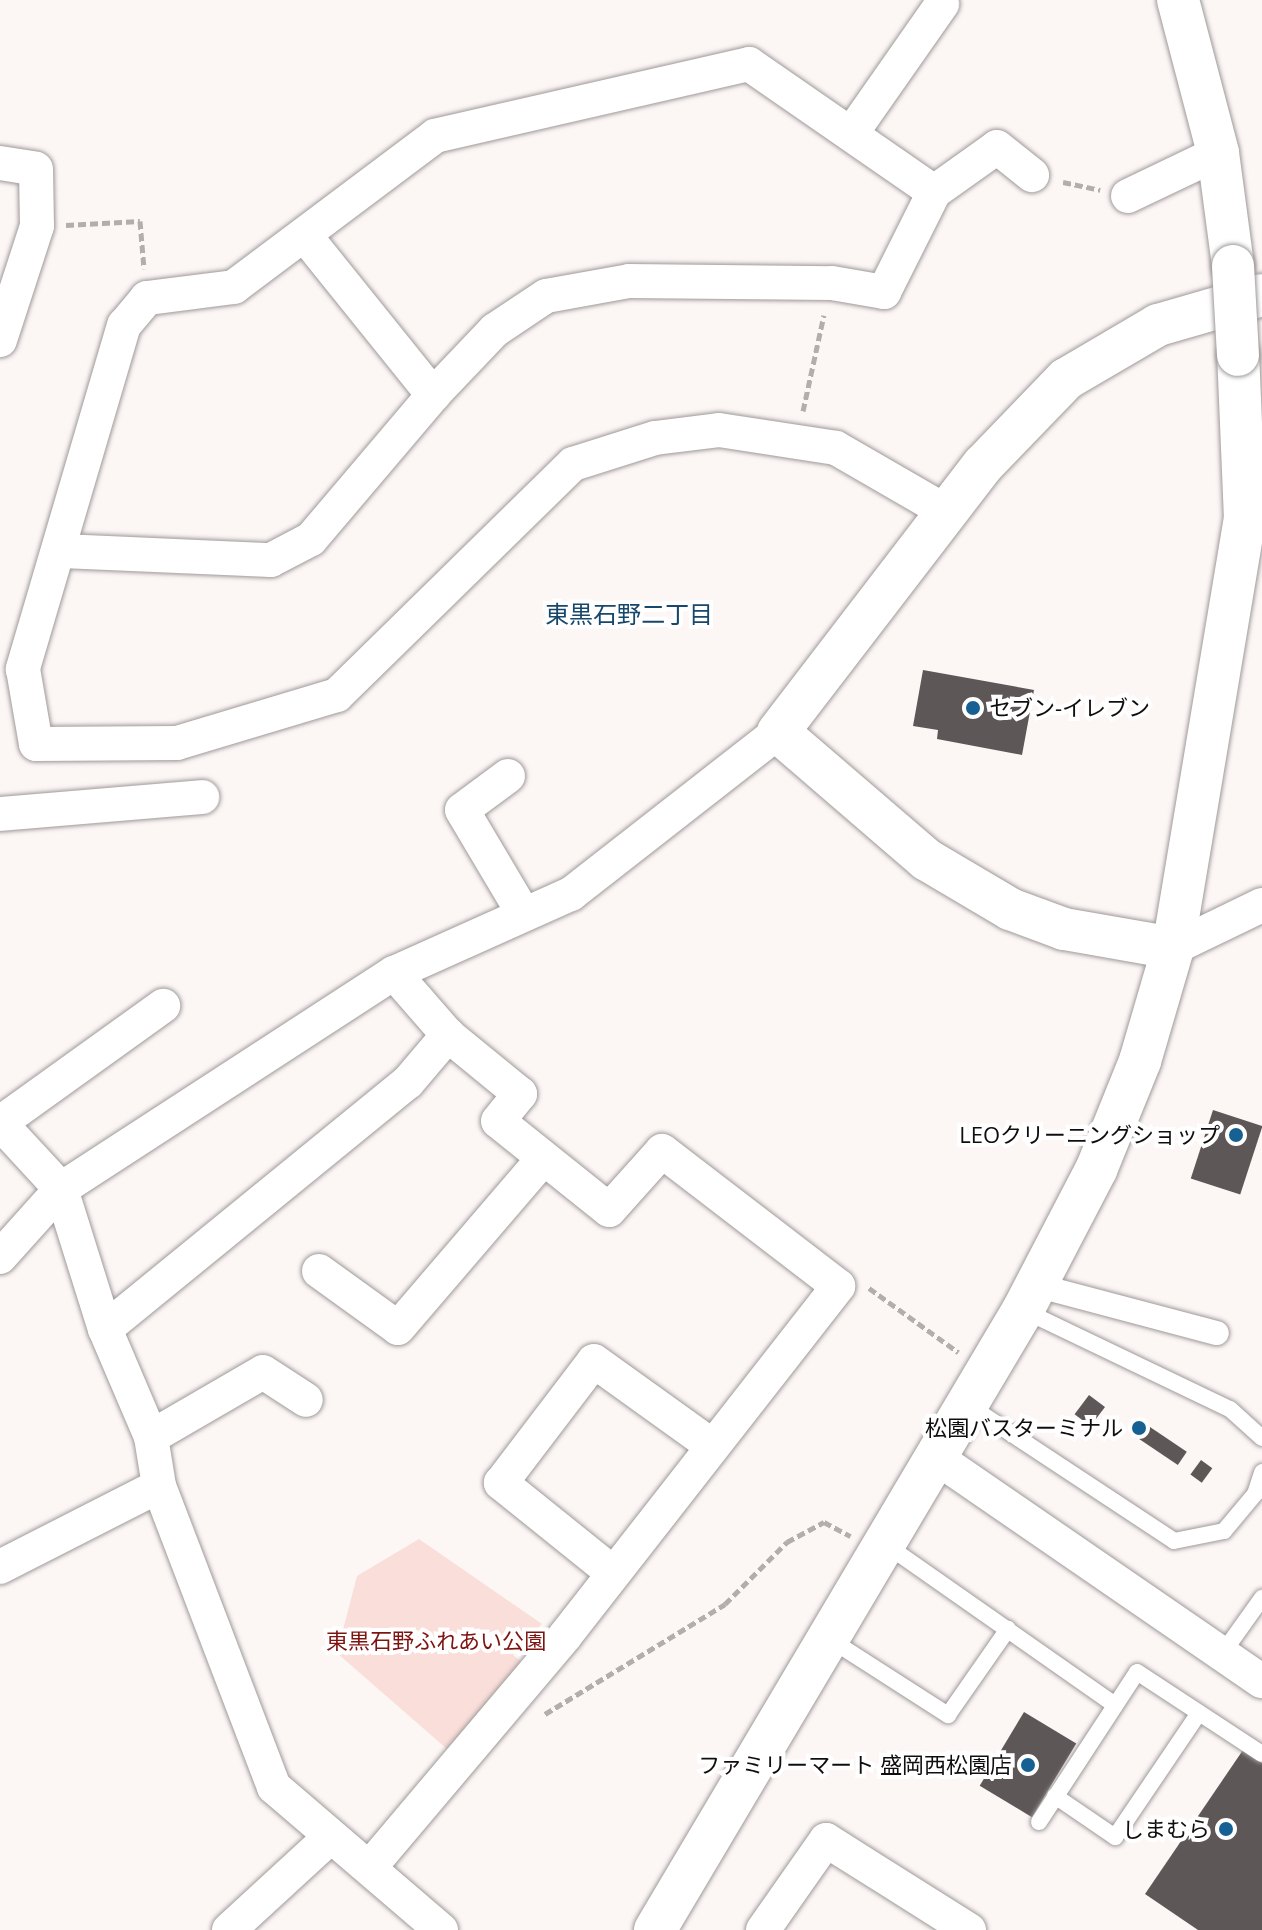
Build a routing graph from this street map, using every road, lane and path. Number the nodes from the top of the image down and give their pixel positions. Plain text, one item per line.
1 (1178, 0) edge
2 (942, 4) dead end
3 (851, 134) junction
4 (1218, 153) junction
5 (0, 163) edge
6 (1032, 175) joint
7 (934, 192) junction
8 (1128, 196) joint
9 (37, 226) junction
10 (306, 237) junction
11 (1248, 280) edge
12 (832, 283) junction
13 (147, 298) junction
14 (0, 340) edge
15 (433, 395) junction
16 (797, 441) junction
17 (947, 512) junction
18 (62, 551) junction
19 (778, 732) junction
20 (508, 776) dead end
21 (202, 797) dead end
22 (0, 814) edge
23 (1262, 905) edge
24 (522, 911) junction
25 (1173, 948) junction
26 (394, 973) junction
27 (163, 1006) dead end
28 (448, 1035) junction
29 (0, 1123) edge
30 (541, 1161) junction
31 (61, 1189) junction
32 (0, 1257) edge
33 (319, 1271) dead end
34 (838, 1286) junction
35 (1029, 1297) junction
36 (105, 1329) junction
37 (1217, 1333) dead end
38 (978, 1389) junction
39 (306, 1400) dead end
40 (151, 1437) junction
41 (1262, 1438) edge
42 (711, 1445) junction
43 (937, 1458) junction
44 (1262, 1472) edge
45 (159, 1486) junction
46 (881, 1548) junction
47 (0, 1567) edge
48 (613, 1573) junction
49 (1262, 1598) edge
50 (1008, 1629) junction
51 (828, 1638) junction
52 (1222, 1654) junction
53 (1262, 1681) edge
54 (514, 1695) junction
55 (1115, 1705) junction
56 (1199, 1713) junction
57 (1262, 1754) edge
58 (1055, 1796) junction
59 (1039, 1822) dead end
60 (329, 1838) junction
61 (370, 1867) junction
62 (229, 1930) edge
63 (441, 1930) edge
64 (655, 1930) edge
65 (763, 1930) edge
66 (969, 1930) edge

1 - 4 street
2 - 3 street
3 - 7 street
3 - 10 street
4 - 8 street
4 - 11 street
5 - 9 street
6 - 7 street
6 - 8 path
7 - 12 street
9 - 13 path
9 - 14 street
10 - 13 street
10 - 15 street
11 - 17 street
11 - 25 street, bridge
12 - 15 street
12 - 16 path
13 - 18 street
15 - 18 street
16 - 17 street
16 - 18 street
17 - 19 street
19 - 24 street
19 - 25 street
20 - 24 street
21 - 22 street
23 - 25 street
24 - 26 street
25 - 35 street
26 - 28 street
26 - 31 street
27 - 29 street
28 - 30 street
28 - 36 street
29 - 31 street
30 - 33 street
30 - 34 street
31 - 32 street
31 - 36 street
34 - 38 path
34 - 42 street
35 - 37 street
35 - 38 street
35 - 41 lane
36 - 40 street
38 - 43 street
38 - 44 lane
39 - 40 street
40 - 45 street
42 - 48 street
42 - 48 street
43 - 46 street
43 - 52 street
45 - 47 street
45 - 60 street
46 - 50 lane
46 - 51 street
46 - 54 path
48 - 54 street
49 - 52 lane
50 - 51 lane
50 - 55 lane
51 - 64 street
52 - 53 street
54 - 61 street
55 - 56 lane
55 - 58 lane
56 - 57 lane
56 - 58 lane
58 - 59 lane
60 - 61 street
60 - 62 street
61 - 63 street
65 - 66 street

